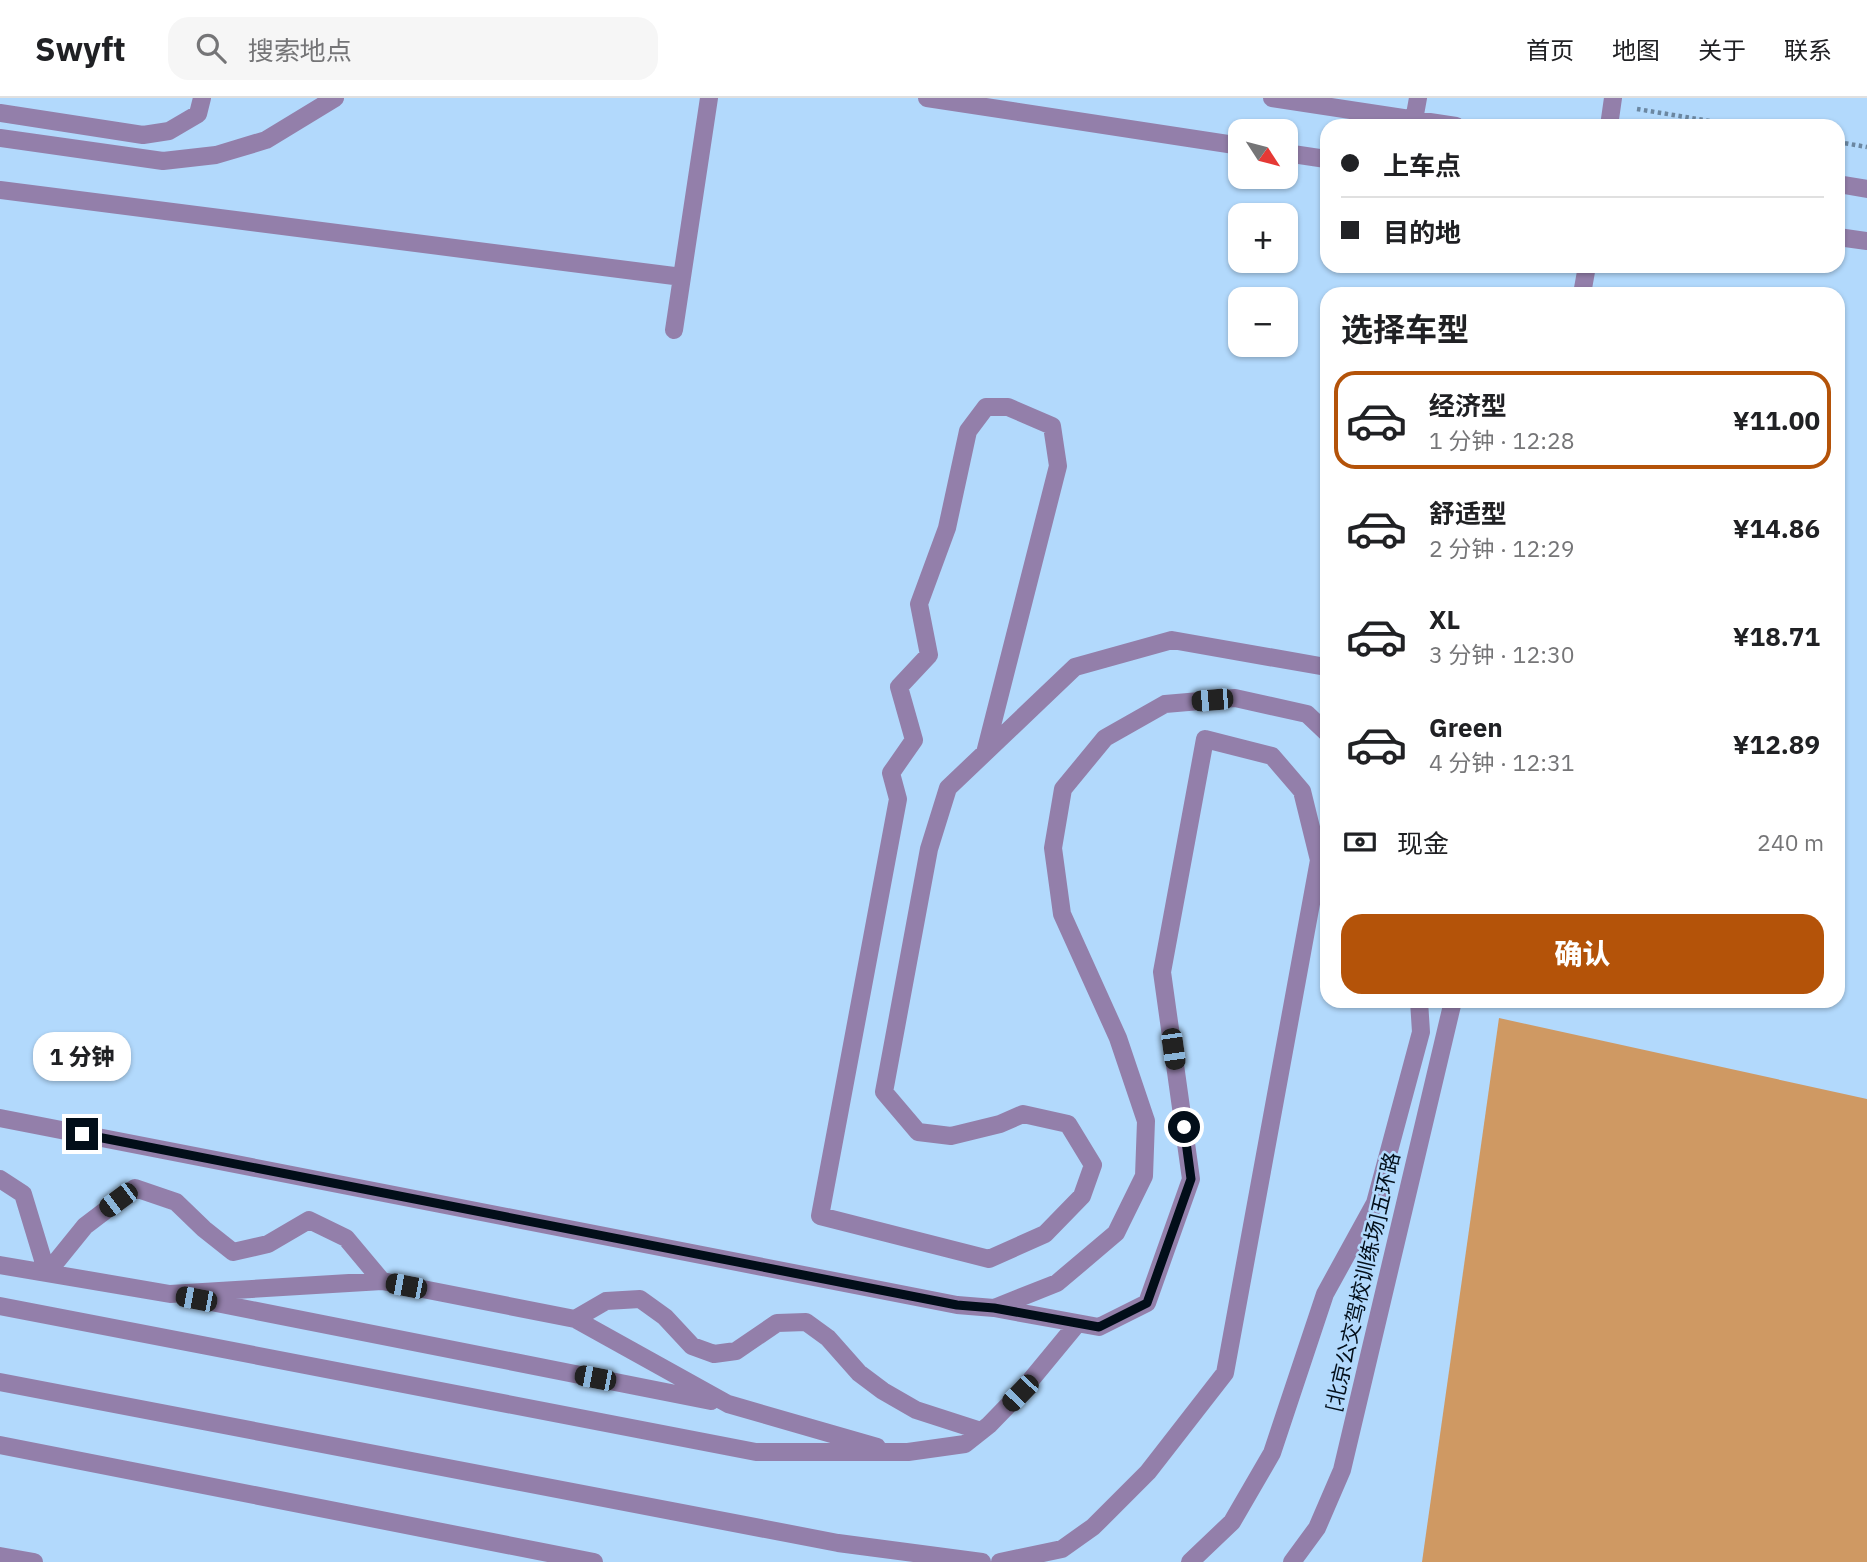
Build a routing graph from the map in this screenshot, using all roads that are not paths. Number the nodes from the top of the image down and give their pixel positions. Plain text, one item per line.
1 (202, 98) edge
2 (335, 98) edge
3 (709, 98) edge
4 (927, 98) edge
5 (1272, 98) edge
6 (1418, 98) edge
7 (0, 113) edge
8 (1408, 119) edge
9 (1414, 119) edge
10 (0, 138) edge
11 (1228, 144) edge
12 (1298, 155) edge
13 (1320, 158) edge
14 (1845, 185) edge
15 (1867, 189) edge
16 (0, 190) edge
17 (1845, 238) edge
18 (1867, 241) edge
19 (682, 277) junction
20 (674, 330) dead end
21 (1320, 666) edge
22 (1320, 726) edge
23 (985, 752) junction
24 (1419, 1008) edge
25 (1451, 1008) edge
26 (0, 1118) edge
27 (0, 1179) edge
28 (0, 1265) edge
29 (47, 1273) junction
30 (382, 1282) junction
31 (170, 1294) junction
32 (0, 1306) edge
33 (994, 1308) junction
34 (575, 1319) junction
35 (1077, 1324) junction
36 (0, 1382) edge
37 (728, 1404) junction
38 (981, 1431) junction
39 (0, 1445) edge
40 (897, 1452) junction
41 (0, 1556) edge
42 (34, 1562) edge
43 (594, 1562) edge
44 (982, 1562) edge
45 (1000, 1562) edge
46 (1191, 1562) edge
47 (1292, 1562) edge

1 - 7 street
2 - 10 street
3 - 19 street
4 - 11 street
5 - 8 street
6 - 9 street
12 - 13 street
14 - 15 street
16 - 19 street
17 - 18 street
19 - 20 street
21 - 23 street
22 - 33 street
23 - 23 street
24 - 46 street
25 - 47 street, [北京公交驾校训练场]五环路
26 - 33 street
27 - 29 street
28 - 29 street
29 - 30 street
29 - 31 street
30 - 31 street
30 - 34 street
31 - 37 street
32 - 40 street
33 - 35 street
34 - 37 street
34 - 38 street
35 - 38 street
35 - 45 street
36 - 44 street
37 - 40 street
38 - 40 street
39 - 43 street
41 - 42 street

